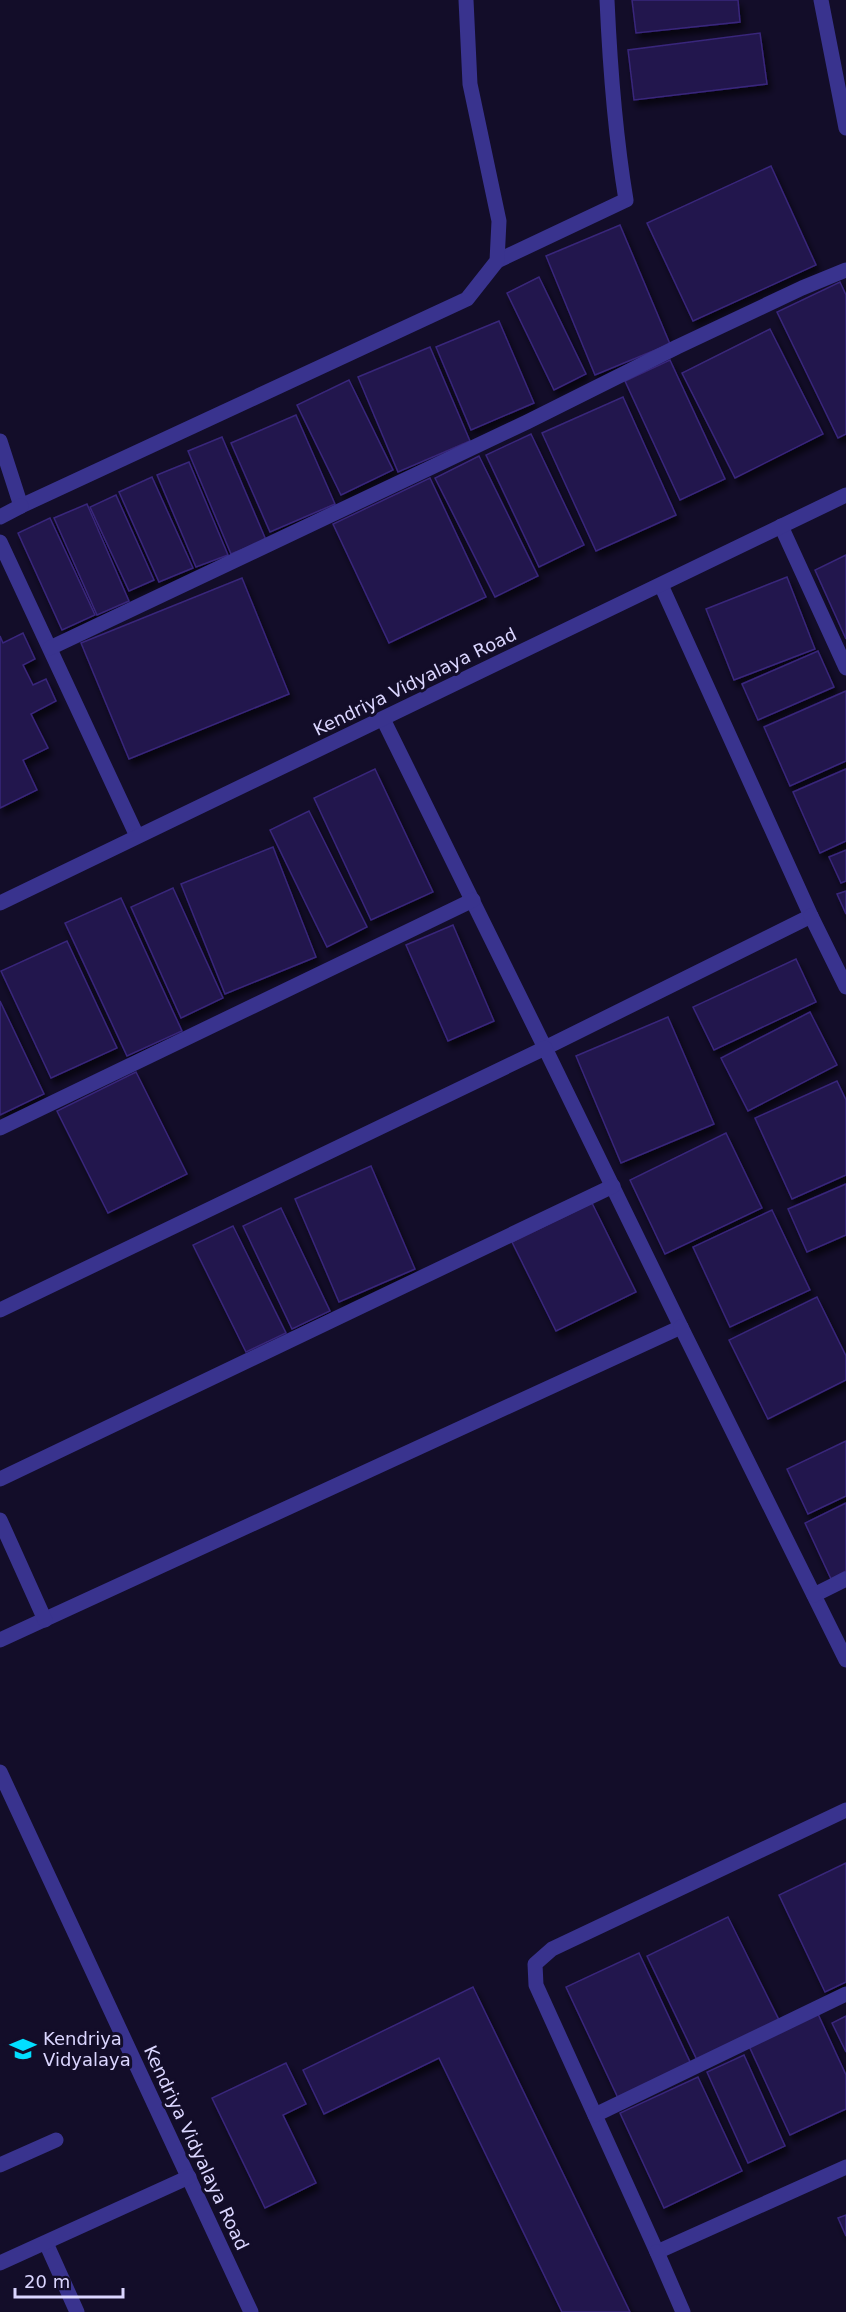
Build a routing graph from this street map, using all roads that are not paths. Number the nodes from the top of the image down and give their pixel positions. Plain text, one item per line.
1 (466, 0) edge
2 (607, 0) edge
3 (820, 0) edge
4 (846, 128) edge
5 (497, 261) junction
6 (846, 270) edge
7 (0, 441) edge
8 (846, 495) edge
9 (21, 506) junction
10 (0, 517) edge
11 (781, 526) junction
12 (0, 542) edge
13 (661, 585) junction
14 (50, 648) junction
15 (846, 668) edge
16 (383, 718) junction
17 (137, 836) junction
18 (473, 900) junction
19 (0, 903) edge
20 (811, 916) junction
21 (846, 987) edge
22 (545, 1048) junction
23 (0, 1128) edge
24 (613, 1186) junction
25 (0, 1310) edge
26 (681, 1327) junction
27 (0, 1479) edge
28 (0, 1520) edge
29 (846, 1579) edge
30 (814, 1595) junction
31 (45, 1620) junction
32 (0, 1640) edge
33 (846, 1660) edge
34 (0, 1772) edge
35 (846, 1810) edge
36 (846, 1994) edge
37 (595, 2115) junction
38 (56, 2140) dead end
39 (0, 2165) edge
40 (846, 2167) edge
41 (189, 2177) junction
42 (46, 2242) junction
43 (657, 2252) junction
44 (0, 2263) edge
45 (77, 2312) edge
46 (251, 2312) edge
47 (683, 2312) edge

1 - 5 street
2 - 5 street
3 - 4 street
5 - 9 street
6 - 14 street
7 - 9 street
8 - 11 street, Kendriya Vidyalaya Road
9 - 10 street
11 - 13 street, Kendriya Vidyalaya Road
11 - 15 street
12 - 14 street
13 - 16 street, Kendriya Vidyalaya Road
13 - 20 street
14 - 17 street
16 - 17 street, Kendriya Vidyalaya Road
16 - 18 street
17 - 19 street, Kendriya Vidyalaya Road
18 - 22 street
18 - 23 street
20 - 21 street
20 - 22 street
22 - 24 street
22 - 25 street
24 - 26 street
24 - 27 street
26 - 30 street
26 - 31 street
28 - 31 street
29 - 30 street
30 - 33 street
31 - 32 street
34 - 41 street, Kendriya Vidyalaya Road
35 - 37 street
36 - 37 street
37 - 43 street
38 - 39 street
40 - 43 street
41 - 42 street
41 - 46 street, Kendriya Vidyalaya Road
42 - 44 street
42 - 45 street
43 - 47 street

